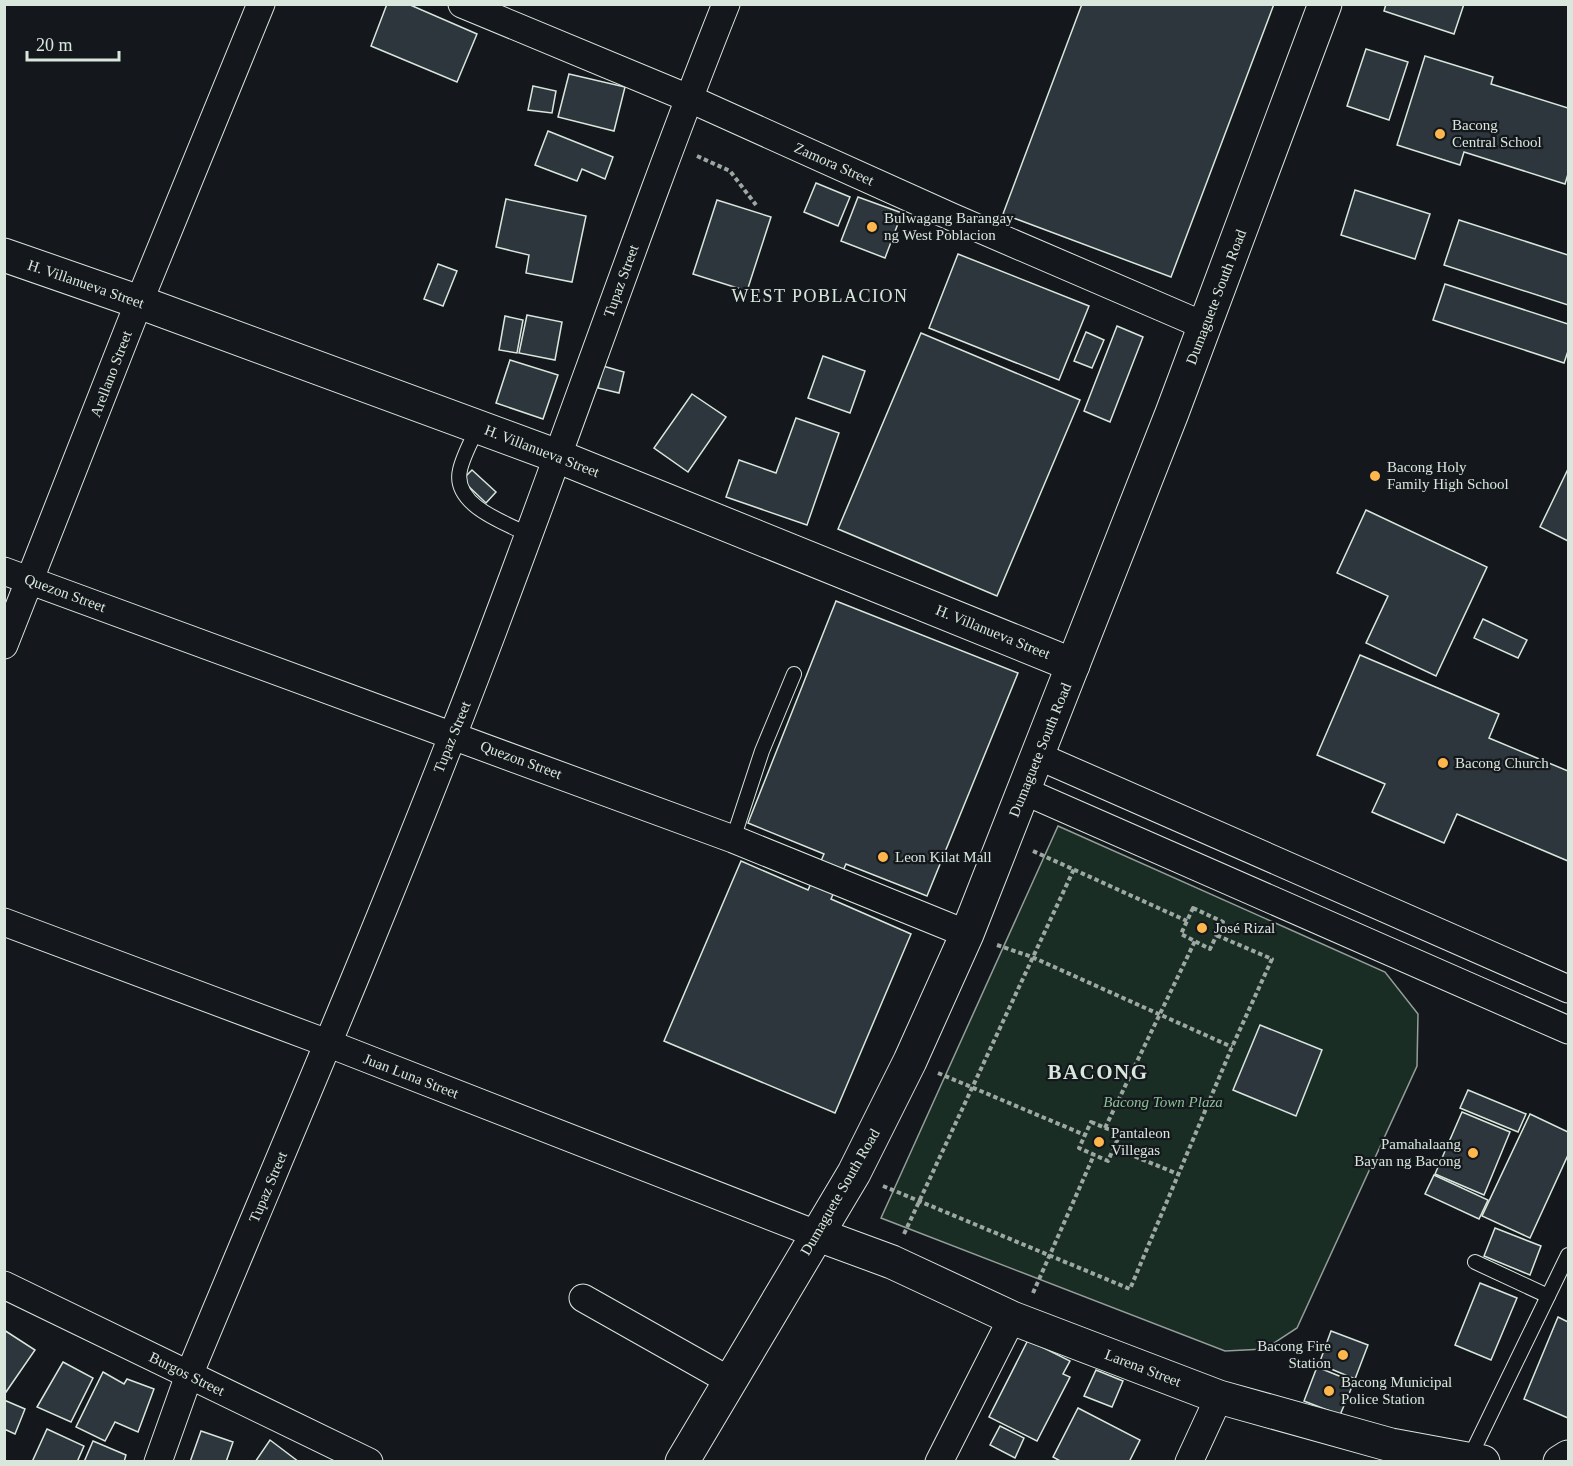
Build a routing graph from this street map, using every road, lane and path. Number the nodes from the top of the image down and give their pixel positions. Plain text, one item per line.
1 (261, 4) edge
2 (462, 4) edge
3 (726, 4) edge
4 (1325, 4) edge
5 (688, 98) junction
6 (671, 145) junction
7 (756, 205) dead end
8 (4, 255) edge
9 (139, 302) junction
10 (1205, 326) junction
11 (478, 427) junction
12 (557, 456) junction
13 (530, 535) junction
14 (4, 571) edge
15 (30, 581) junction
16 (4, 645) edge
17 (1073, 665) junction
18 (794, 674) dead end
19 (454, 735) junction
20 (1038, 756) junction
21 (1024, 791) junction
22 (733, 839) junction
23 (1005, 839) junction
24 (1074, 869) junction
25 (1187, 921) junction
26 (4, 922) edge
27 (967, 934) junction
28 (1216, 935) junction
29 (1195, 941) junction
30 (1032, 957) junction
31 (1569, 989) edge
32 (1160, 1015) junction
33 (1569, 1030) edge
34 (327, 1043) junction
35 (1232, 1047) junction
36 (910, 1061) junction
37 (971, 1087) junction
38 (1105, 1128) junction
39 (1085, 1135) junction
40 (1114, 1148) junction
41 (1094, 1155) junction
42 (854, 1173) junction
43 (1178, 1174) junction
44 (918, 1201) junction
45 (816, 1234) junction
46 (1569, 1255) edge
47 (1049, 1256) junction
48 (892, 1262) junction
49 (1475, 1262) dead end
50 (4, 1285) edge
51 (1548, 1296) junction
52 (583, 1298) dead end
53 (1017, 1320) junction
54 (189, 1375) junction
55 (730, 1381) junction
56 (1219, 1397) junction
57 (1569, 1457) edge
58 (1476, 1460) edge
59 (158, 1461) edge
60 (369, 1461) edge
61 (682, 1461) edge
62 (939, 1461) edge
63 (1188, 1461) edge
64 (1560, 1461) edge

1 - 9 street, Arellano Street
2 - 5 street, Zamora Street
3 - 5 street, Tupaz Street
4 - 10 street, Dumaguete South Road
5 - 6 street, Tupaz Street
5 - 10 street, Zamora Street
6 - 7 path
6 - 12 street, Tupaz Street
8 - 9 street, H. Villanueva Street
9 - 11 street, H. Villanueva Street
9 - 15 street, Arellano Street
10 - 17 street, Dumaguete South Road
11 - 12 street, H. Villanueva Street
11 - 13 lane
12 - 13 street, Tupaz Street
12 - 17 street, H. Villanueva Street
13 - 19 street, Tupaz Street
14 - 15 street, Quezon Street
15 - 16 street, Arellano Street
15 - 19 street, Quezon Street
17 - 20 street, Dumaguete South Road
18 - 22 lane
19 - 22 street, Quezon Street
19 - 34 street, Tupaz Street
20 - 21 street, Dumaguete South Road
20 - 31 street
21 - 23 street, Dumaguete South Road
21 - 33 street
22 - 27 street, Quezon Street
23 - 24 path
23 - 27 street, Dumaguete South Road
24 - 25 path
24 - 30 path
25 - 28 path
25 - 29 path
26 - 34 street, Juan Luna Street
27 - 30 path
27 - 36 street, Dumaguete South Road
28 - 29 path
28 - 35 path
29 - 32 path
30 - 32 path
30 - 37 path
32 - 35 path
32 - 38 path
34 - 45 street, Juan Luna Street
34 - 54 street, Tupaz Street
35 - 43 path
36 - 37 path
36 - 42 street, Dumaguete South Road
37 - 39 path
37 - 44 path
38 - 39 path
38 - 40 path
39 - 41 path
40 - 41 path
40 - 43 path
41 - 47 path
42 - 44 path
42 - 45 street, Dumaguete South Road
43 - 47 path
44 - 47 path
44 - 48 path
45 - 48 street, Larena Street
45 - 55 street, Dumaguete South Road
46 - 51 lane
47 - 53 path
48 - 53 street, Larena Street
49 - 51 lane
50 - 54 street, Burgos Street
51 - 58 lane
52 - 55 street
53 - 56 street, Larena Street
53 - 62 street
54 - 59 street, Tupaz Street
54 - 60 street, Burgos Street
55 - 61 street, Dumaguete South Road
56 - 58 street, Larena Street
56 - 63 street
57 - 64 street

